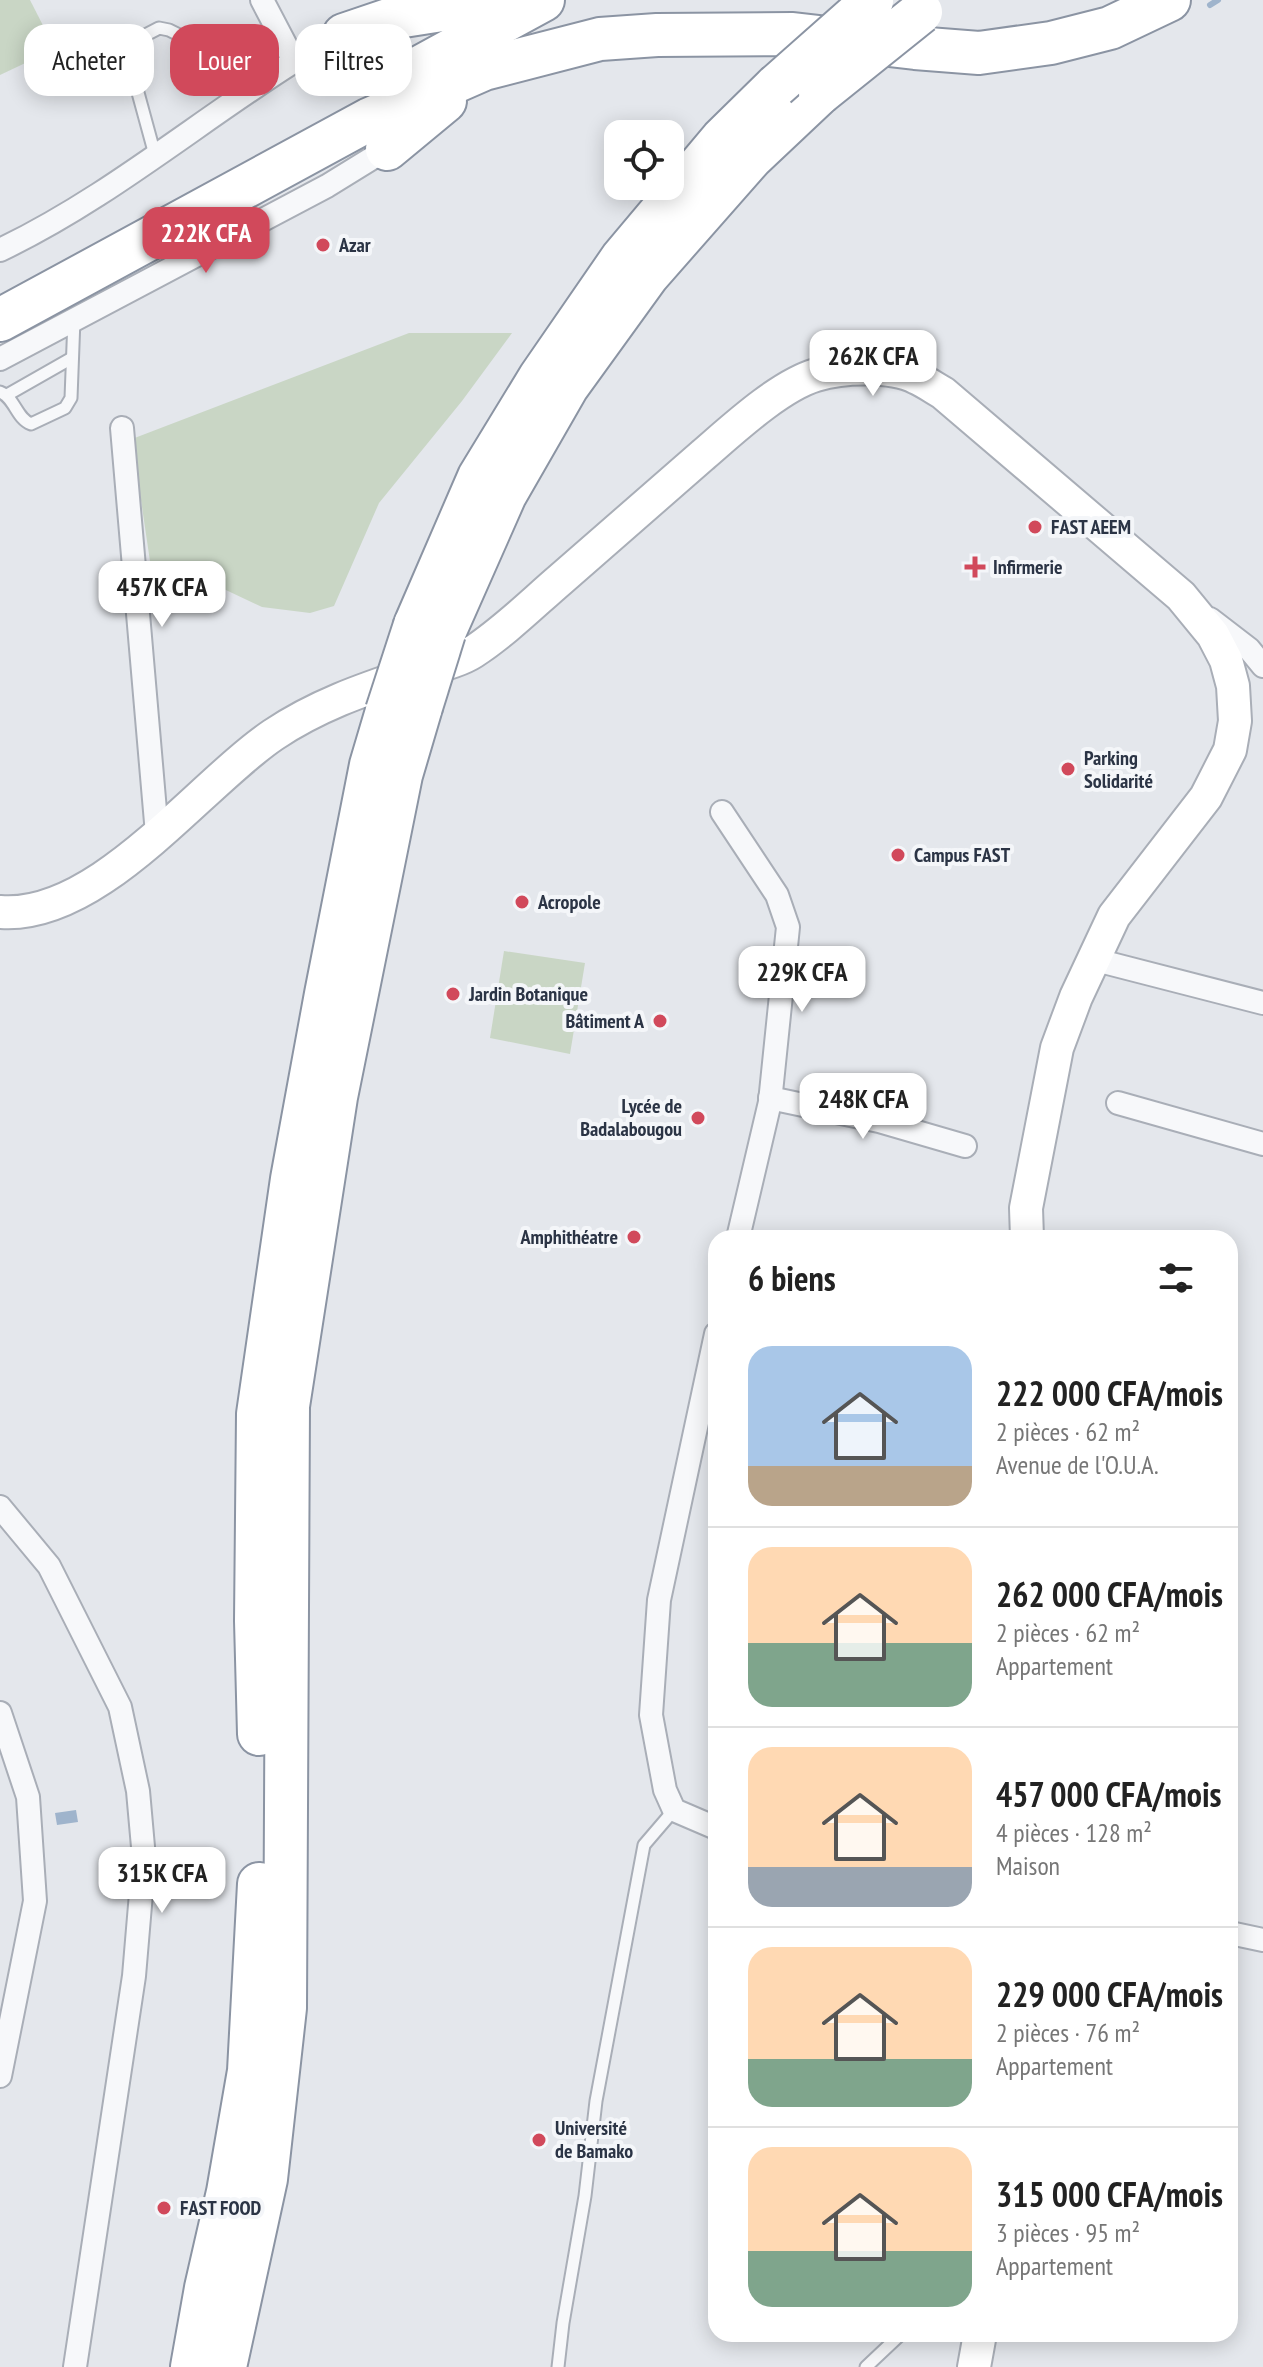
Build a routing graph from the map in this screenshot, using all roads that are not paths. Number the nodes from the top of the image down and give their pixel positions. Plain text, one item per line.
1 (262, 0) edge
2 (405, 0) edge
3 (531, 0) edge
4 (543, 0) edge
5 (873, 0) edge
6 (1169, 0) edge
7 (929, 6) edge
8 (363, 24) edge
9 (376, 24) edge
10 (170, 30) edge
11 (294, 61) joint
12 (484, 69) junction
13 (279, 71) edge
14 (243, 96) edge
15 (387, 149) joint
16 (155, 155) junction
17 (0, 250) edge
18 (0, 297) edge
19 (74, 319) junction
20 (0, 320) edge
21 (72, 358) junction
22 (0, 359) edge
23 (4, 393) edge
24 (122, 428) dead end
25 (1181, 596) junction
26 (429, 629) junction
27 (1263, 666) edge
28 (404, 709) junction
29 (722, 812) dead end
30 (157, 834) junction
31 (0, 912) edge
32 (1092, 959) junction
33 (1263, 1003) edge
34 (770, 1098) junction
35 (1118, 1103) dead end
36 (1263, 1144) edge
37 (965, 1146) dead end
38 (740, 1230) edge
39 (1027, 1230) edge
40 (708, 1371) edge
41 (0, 1507) edge
42 (0, 1713) edge
43 (674, 1810) junction
44 (708, 1825) edge
45 (1238, 1935) edge
46 (1263, 1940) edge
47 (0, 2076) edge
48 (893, 2342) edge
49 (979, 2342) edge
50 (75, 2367) edge
51 (192, 2367) edge
52 (225, 2367) edge
53 (558, 2367) edge
54 (866, 2367) edge
55 (974, 2367) edge

1 - 11 street
2 - 8 street
3 - 9 highway
4 - 18 highway
5 - 26 highway, bridge
6 - 12 highway
7 - 26 highway, bridge
10 - 16 lane
11 - 13 street
12 - 15 highway
12 - 20 highway
14 - 16 street
15 - 19 street
16 - 17 street
19 - 21 lane
19 - 22 street
21 - 23 lane
21 - 23 lane
24 - 30 street
25 - 27 street
25 - 30 street
25 - 32 street
26 - 28 highway, bridge
28 - 51 highway
28 - 52 highway
29 - 34 street
30 - 31 street
32 - 33 street
32 - 39 street
34 - 37 street
34 - 38 street
35 - 36 street
40 - 43 street
41 - 50 street
42 - 47 street
43 - 44 street
43 - 53 lane
45 - 46 street
48 - 54 lane
49 - 55 street

